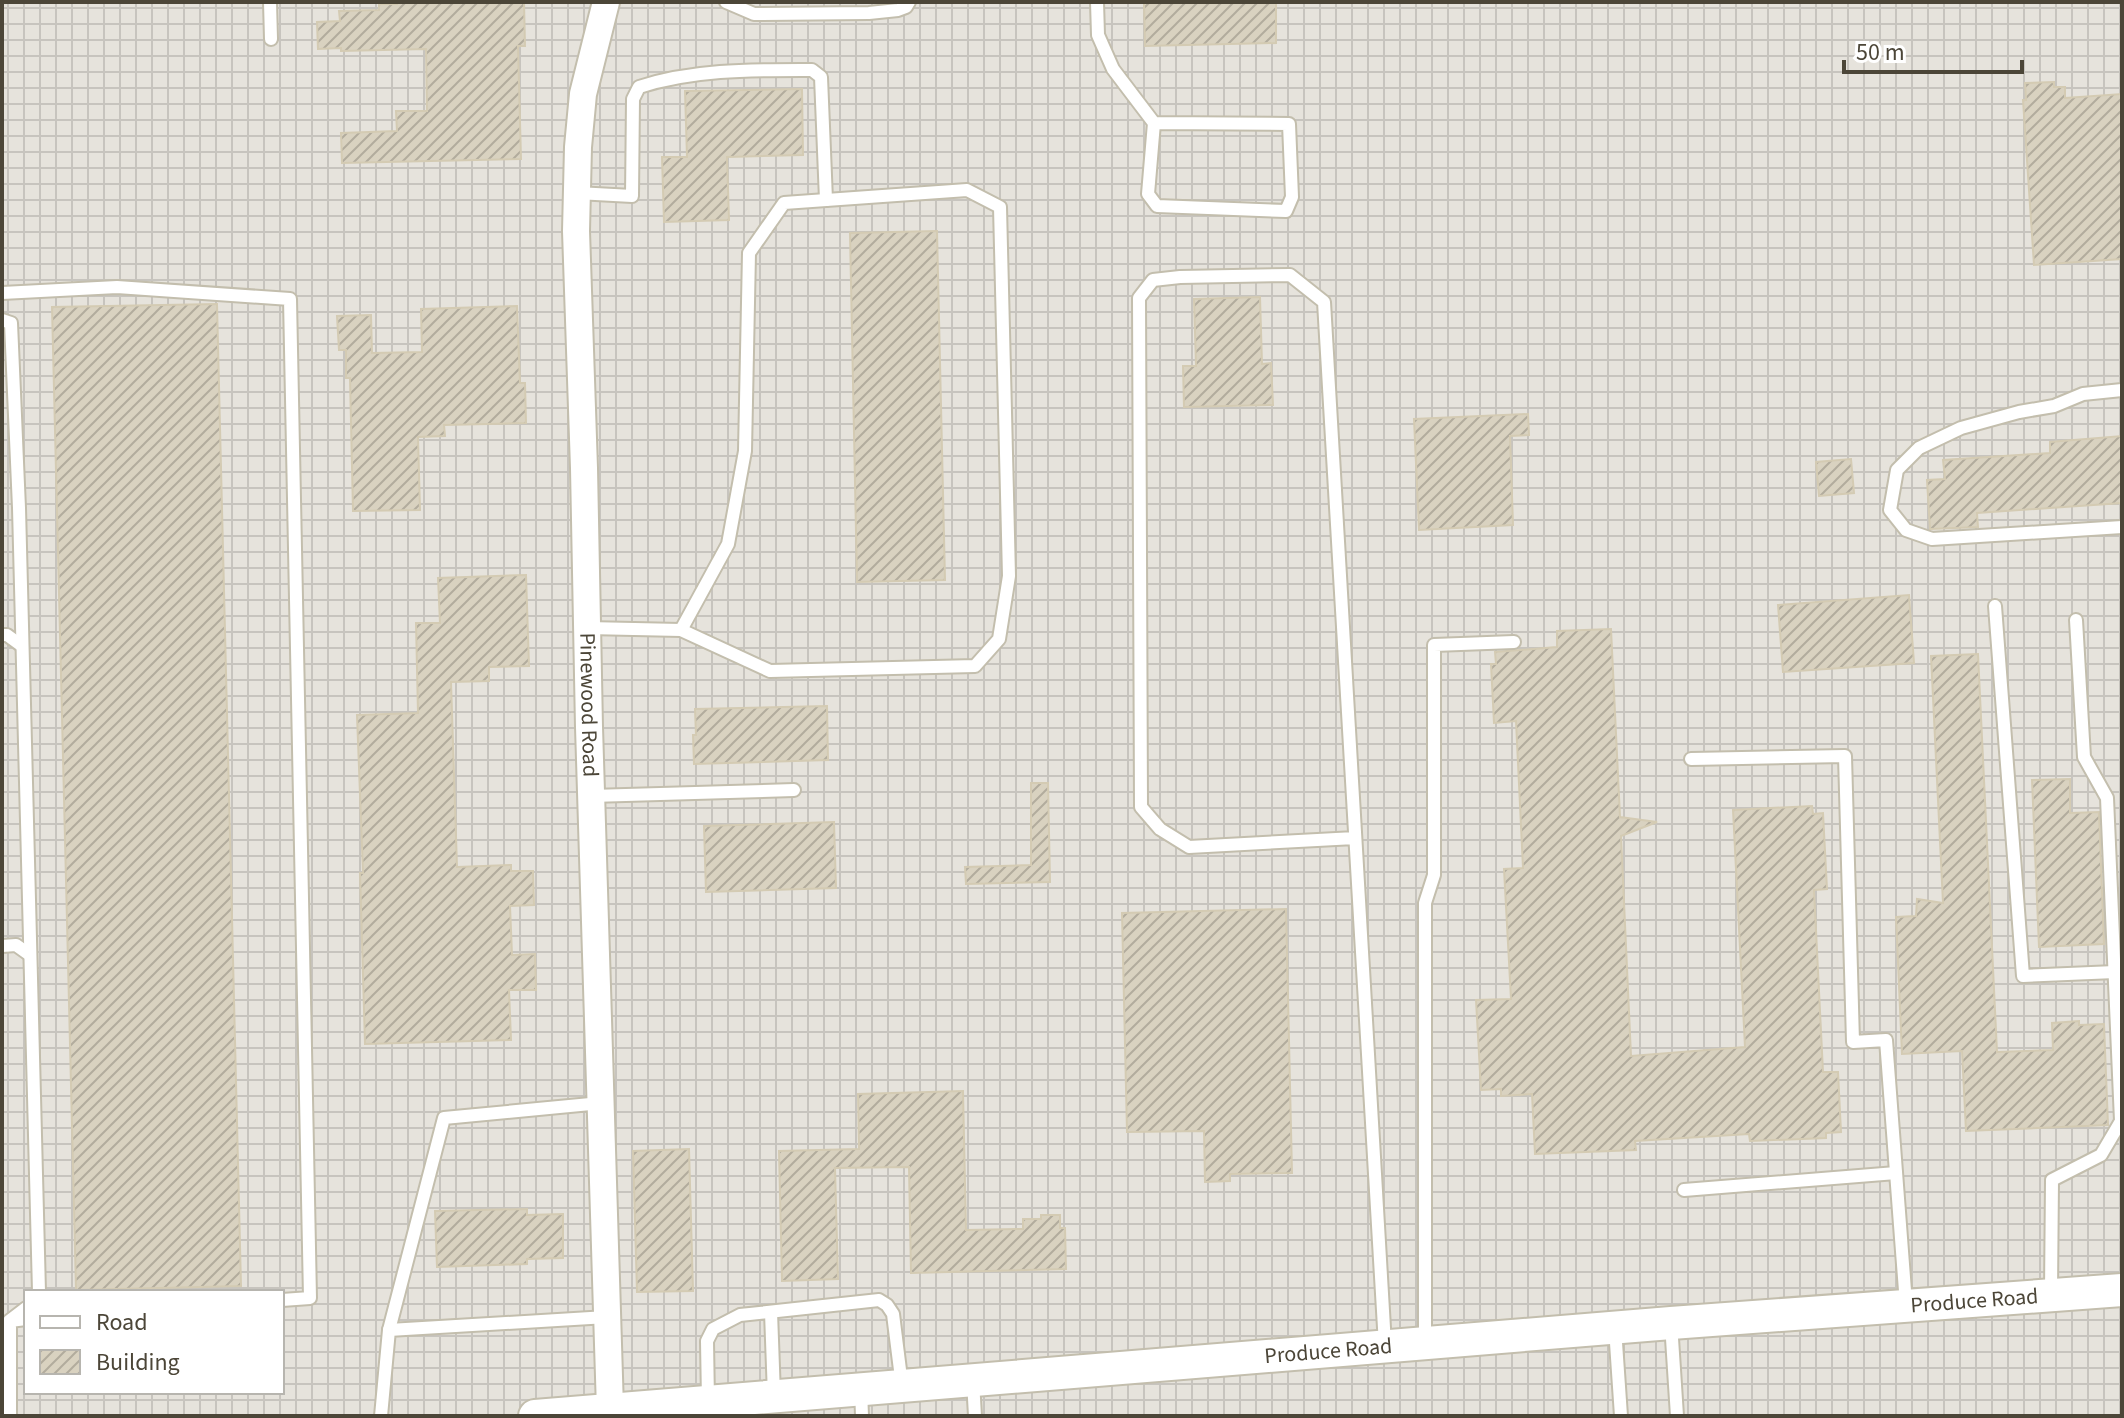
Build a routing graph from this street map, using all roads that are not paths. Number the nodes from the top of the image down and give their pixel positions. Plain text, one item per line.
1 (270, 2) edge
2 (606, 2) edge
3 (726, 2) edge
4 (909, 2) edge
5 (1097, 2) edge
6 (271, 39) dead end
7 (1154, 123) junction
8 (577, 193) junction
9 (826, 200) junction
10 (2, 293) edge
11 (2, 320) edge
12 (2122, 390) edge
13 (2122, 527) edge
14 (1995, 606) dead end
15 (2076, 620) dead end
16 (587, 628) junction
17 (681, 630) junction
18 (2, 635) edge
19 (1514, 642) dead end
20 (22, 646) junction
21 (1691, 759) dead end
22 (794, 790) dead end
23 (591, 796) junction
24 (1355, 838) junction
25 (2, 946) edge
26 (30, 955) junction
27 (2115, 972) junction
28 (601, 1103) junction
29 (1896, 1173) junction
30 (1684, 1190) dead end
31 (39, 1290) edge
32 (2122, 1290) edge
33 (2051, 1295) junction
34 (284, 1300) edge
35 (1906, 1307) junction
36 (24, 1309) edge
37 (771, 1312) junction
38 (607, 1317) junction
39 (5, 1319) edge
40 (1671, 1323) junction
41 (1615, 1328) junction
42 (389, 1330) junction
43 (1425, 1345) junction
44 (1385, 1348) junction
45 (973, 1381) junction
46 (902, 1386) junction
47 (774, 1396) junction
48 (708, 1401) junction
49 (862, 1403) edge
50 (610, 1409) junction
51 (646, 1411) edge
52 (10, 1416) edge
53 (381, 1416) edge
54 (535, 1416) edge
55 (975, 1416) edge
56 (1621, 1416) edge
57 (1677, 1416) edge

1 - 6 lane
2 - 8 street, Pinewood Road
3 - 4 lane
5 - 7 lane
7 - 7 lane
8 - 9 lane
8 - 16 street, Pinewood Road
9 - 17 lane
9 - 17 lane
10 - 34 lane
11 - 20 lane
12 - 13 lane
14 - 27 lane
15 - 27 lane
16 - 17 lane
16 - 23 street, Pinewood Road
18 - 20 lane
19 - 43 lane
20 - 26 lane
21 - 29 lane
22 - 23 lane
23 - 28 street, Pinewood Road
24 - 24 lane
24 - 44 lane
25 - 26 lane
26 - 31 lane
27 - 33 lane
28 - 38 street, Pinewood Road
28 - 42 lane
29 - 30 lane
29 - 35 lane
32 - 33 street, Produce Road
33 - 35 street, Produce Road
35 - 40 street, Produce Road
36 - 39 lane
37 - 46 lane
37 - 47 lane
37 - 48 lane
38 - 42 lane
38 - 50 street, Pinewood Road
39 - 52 lane
40 - 41 street, Produce Road
40 - 57 lane
41 - 43 street, Produce Road
41 - 56 lane
42 - 53 lane
43 - 44 street, Produce Road
44 - 45 street, Produce Road
45 - 46 street, Produce Road
45 - 55 lane
46 - 49 street, Produce Road
47 - 48 street, Produce Road
47 - 49 street, Produce Road
48 - 51 street, Produce Road
50 - 51 street, Produce Road
50 - 54 street, Produce Road

